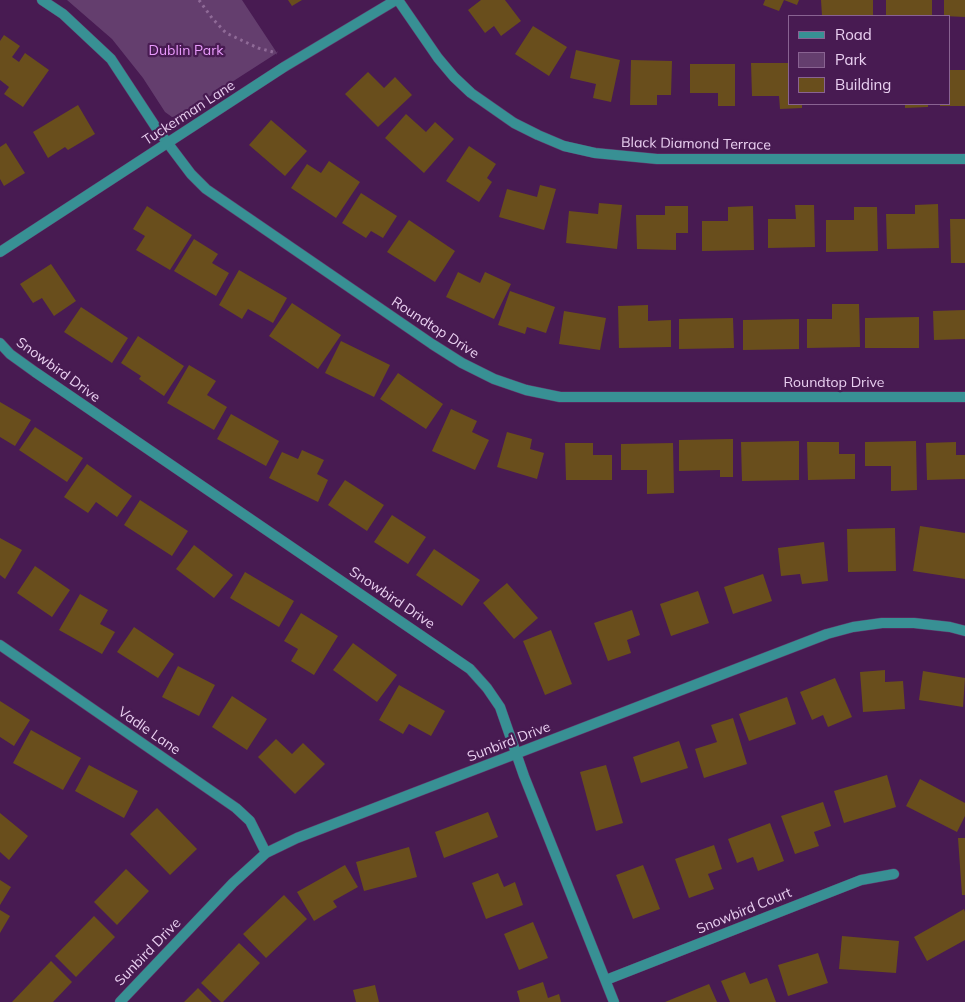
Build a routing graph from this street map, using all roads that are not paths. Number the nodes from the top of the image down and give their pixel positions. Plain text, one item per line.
1 (42, 0) edge
2 (397, 0) edge
3 (168, 143) junction
4 (965, 159) edge
5 (0, 252) edge
6 (0, 342) edge
7 (965, 397) edge
8 (965, 631) edge
9 (0, 645) edge
10 (517, 754) junction
11 (266, 853) junction
12 (894, 874) dead end
13 (606, 980) junction
14 (120, 1002) edge
15 (614, 1002) edge

1 - 3 street, Roundtop Drive
2 - 3 street, Tuckerman Lane
2 - 4 street, Black Diamond Terrace
3 - 5 street, Tuckerman Lane
3 - 7 street, Roundtop Drive
6 - 10 street, Snowbird Drive
8 - 10 street, Sunbird Drive
9 - 11 street, Vadle Lane
10 - 11 street, Sunbird Drive
10 - 13 street, Snowbird Drive
11 - 14 street, Sunbird Drive
12 - 13 street, Snowbird Court
13 - 15 street, Snowbird Drive

